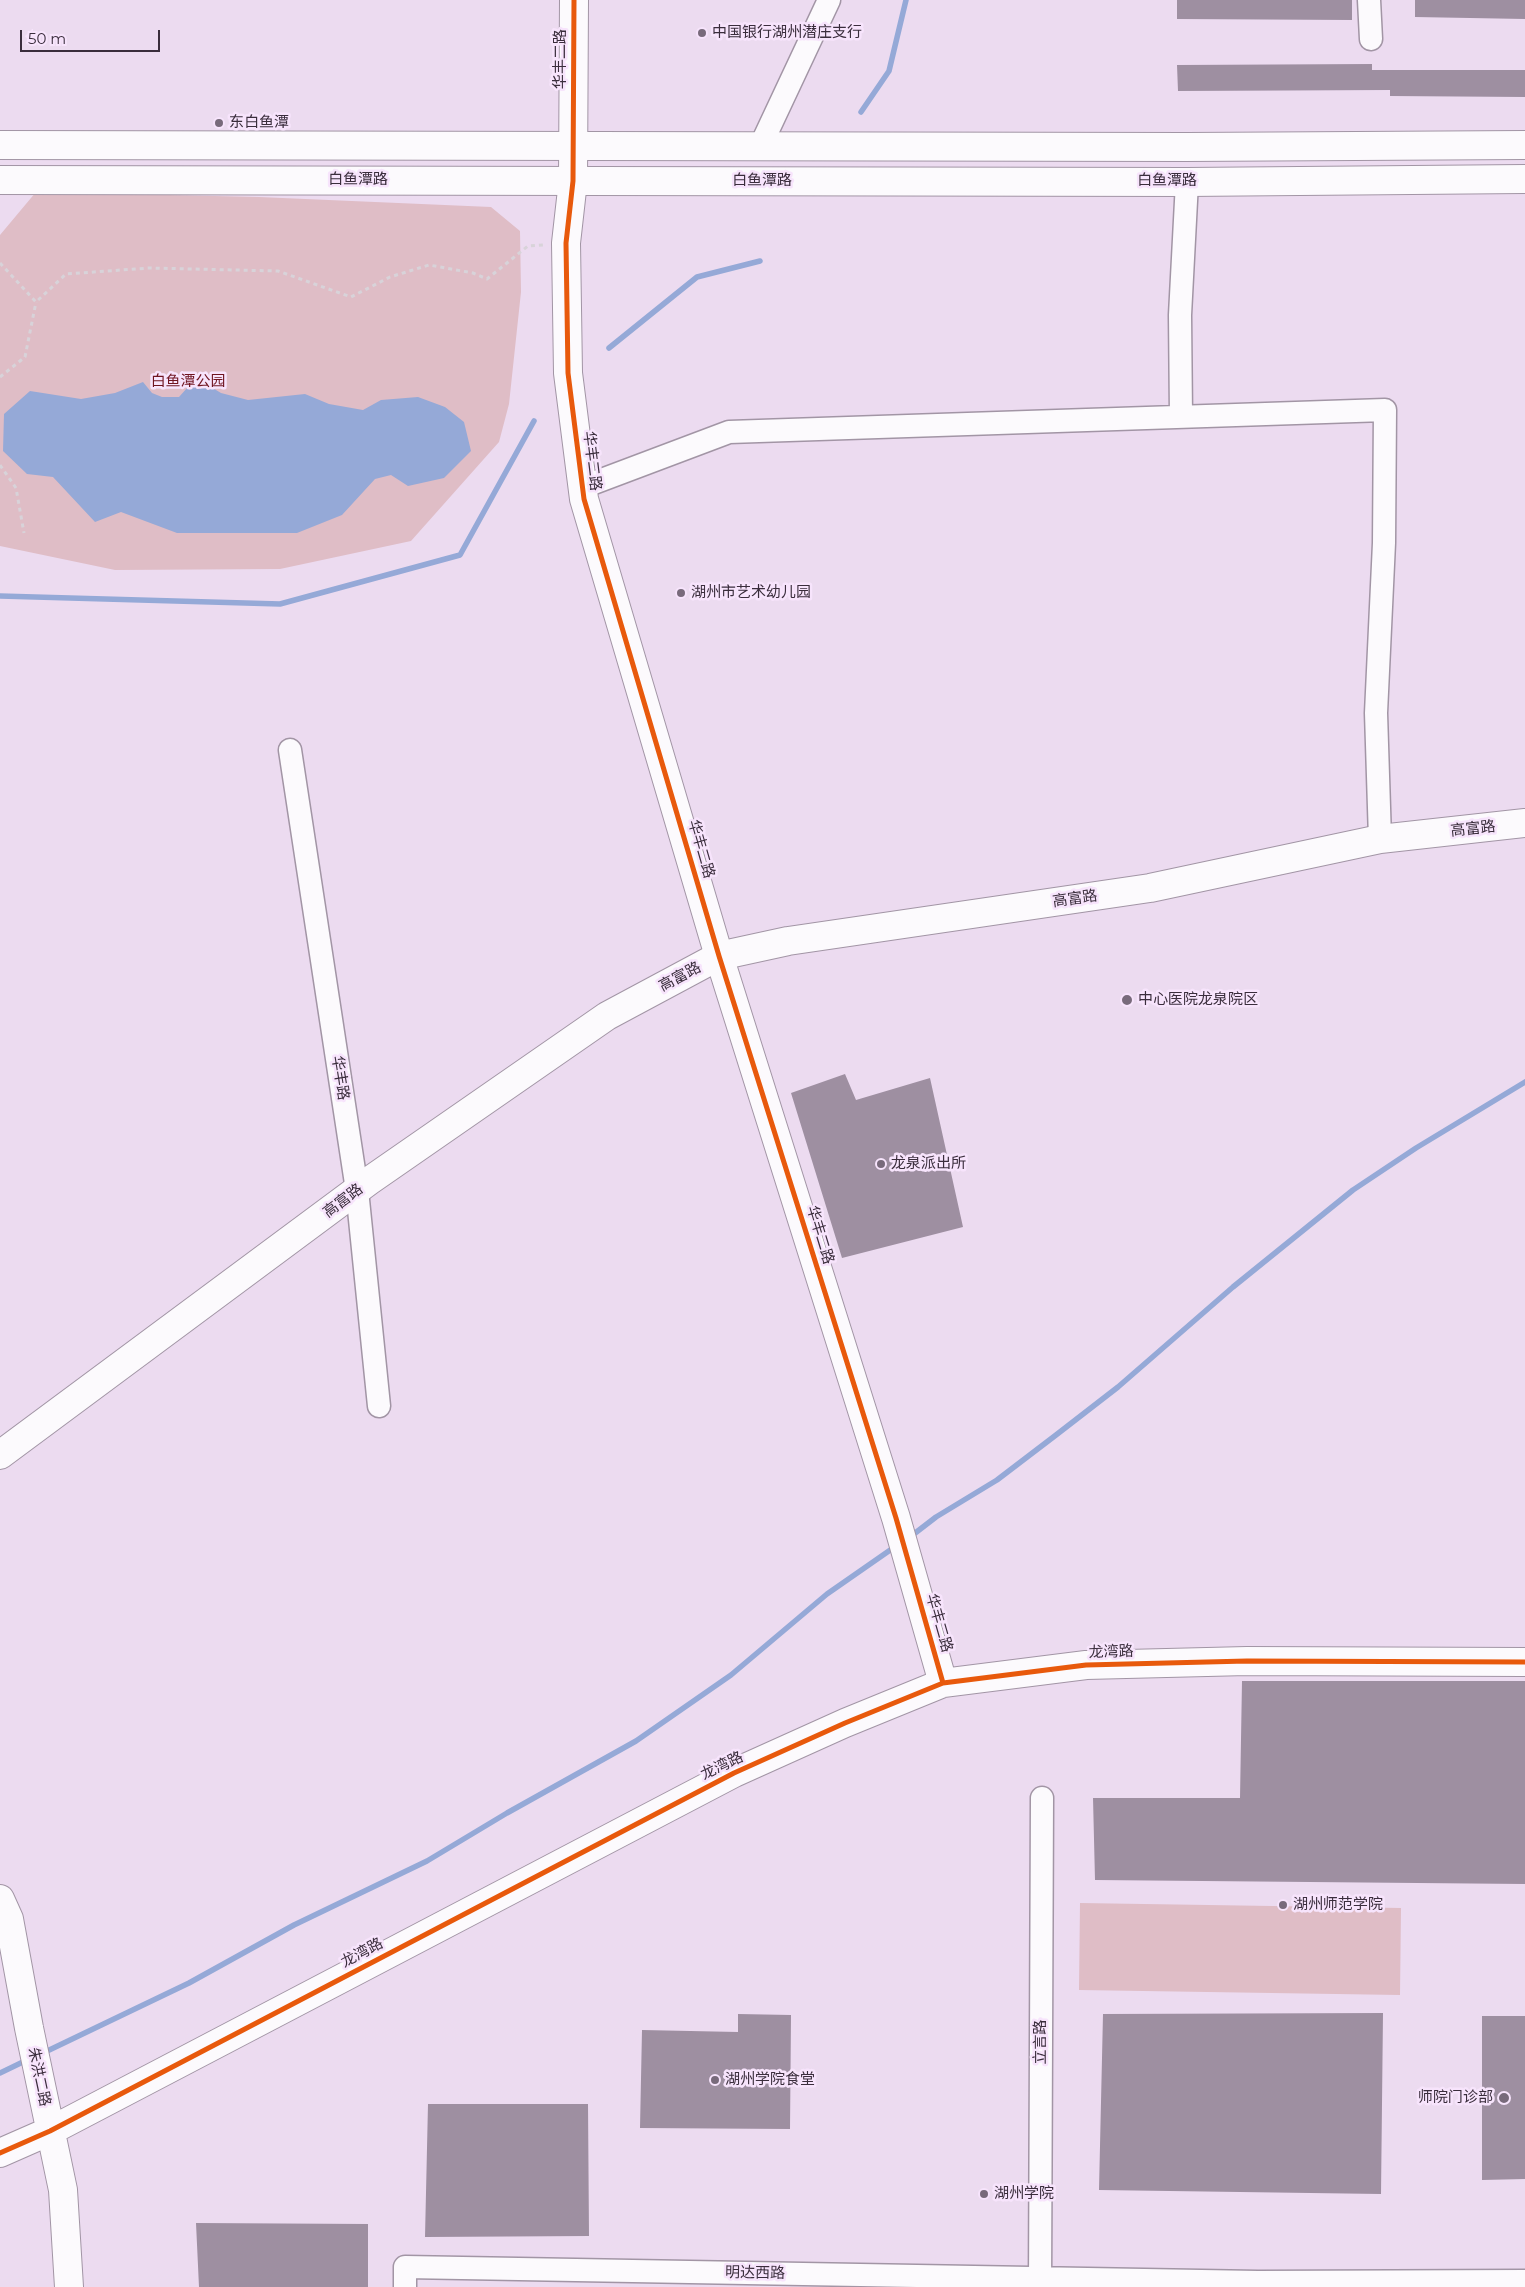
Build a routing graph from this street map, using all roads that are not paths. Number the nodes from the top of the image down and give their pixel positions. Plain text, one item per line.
1 (574, 0) edge
2 (830, 0) edge
3 (1369, 0) edge
4 (1371, 39) dead end
5 (0, 145) edge
6 (1525, 145) edge
7 (573, 146) junction
8 (760, 147) junction
9 (1525, 179) edge
10 (0, 180) edge
11 (573, 181) junction
12 (1187, 182) junction
13 (1181, 416) junction
14 (583, 487) junction
15 (290, 750) dead end
16 (1525, 823) edge
17 (1380, 839) junction
18 (719, 956) junction
19 (358, 1190) junction
20 (379, 1406) dead end
21 (0, 1455) edge
22 (1525, 1662) edge
23 (943, 1683) junction
24 (1042, 1798) dead end
25 (0, 1899) edge
26 (50, 2131) junction
27 (0, 2153) edge
28 (405, 2277) edge
29 (1525, 2280) edge
30 (829, 2281) edge
31 (1040, 2282) edge
32 (1258, 2284) edge
33 (69, 2287) edge

1 - 7 main road, 华丰二路
2 - 8 street
3 - 4 street
5 - 7 main road
6 - 8 main road
7 - 8 main road
7 - 11 main road, 华丰二路
9 - 12 main road, 白鱼潭路
10 - 11 main road, 白鱼潭路
11 - 12 main road, 白鱼潭路
11 - 14 main road, 华丰二路
12 - 13 street
13 - 14 street
13 - 17 street
14 - 18 main road, 华丰二路
15 - 19 street, 华丰路
16 - 17 main road, 高富路
17 - 18 main road, 高富路
18 - 19 main road, 高富路
18 - 23 main road, 华丰二路
19 - 20 street, 华丰路
19 - 21 main road, 高富路
22 - 23 main road, 龙湾路
23 - 26 main road, 龙湾路
24 - 31 street, 立言路
25 - 26 main road, 朱洪二路
26 - 27 main road, 龙湾路
26 - 33 main road, 朱洪二路
28 - 30 street, 明达西路
29 - 32 street, 明达西路
30 - 31 street, 明达西路
31 - 32 street, 明达西路

